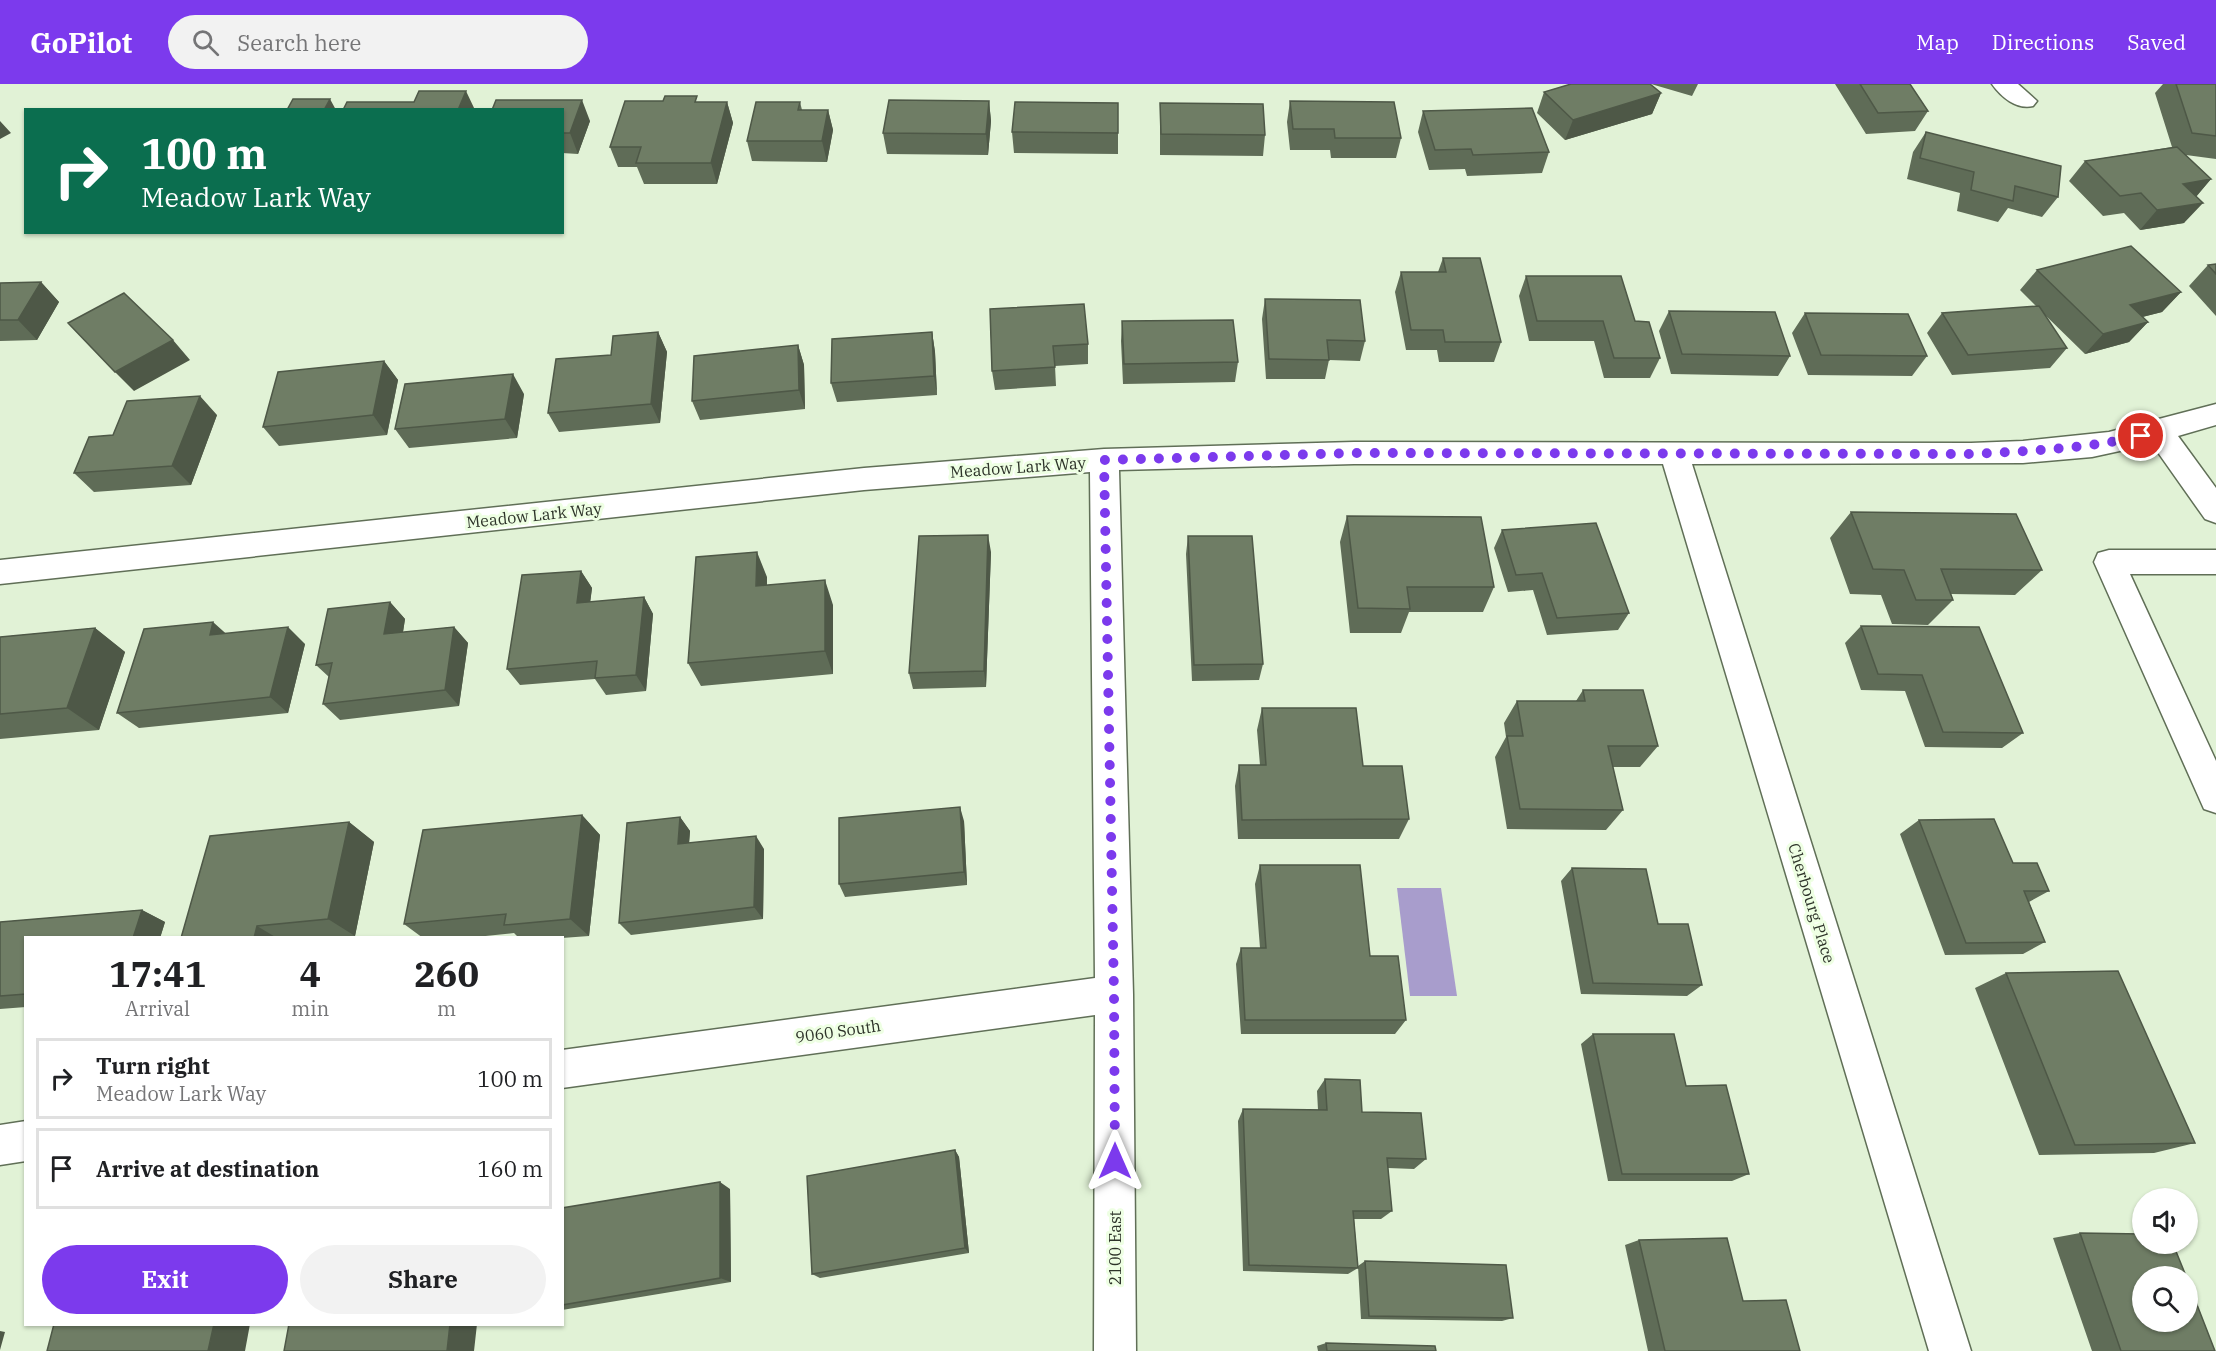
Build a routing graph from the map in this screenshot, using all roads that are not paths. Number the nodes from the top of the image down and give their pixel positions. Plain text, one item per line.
1 (2004, 84) edge
2 (2025, 101) dead end
3 (2216, 414) edge
4 (2159, 432) junction
5 (1674, 455) junction
6 (1104, 460) junction
7 (2216, 511) edge
8 (2216, 562) edge
9 (0, 572) edge
10 (2216, 798) edge
11 (1114, 994) junction
12 (564, 1069) edge
13 (24, 1141) edge
14 (0, 1145) edge
15 (1115, 1351) edge
16 (1950, 1351) edge

1 - 2 street
3 - 4 street, Meadow Lark Way
4 - 5 street, Meadow Lark Way
4 - 7 street
5 - 6 street, Meadow Lark Way
5 - 16 street, Cherbourg Place
6 - 9 street, Meadow Lark Way
6 - 11 street, 2100 East
8 - 10 street
11 - 12 street, 9060 South
11 - 15 street, 2100 East
13 - 14 street

